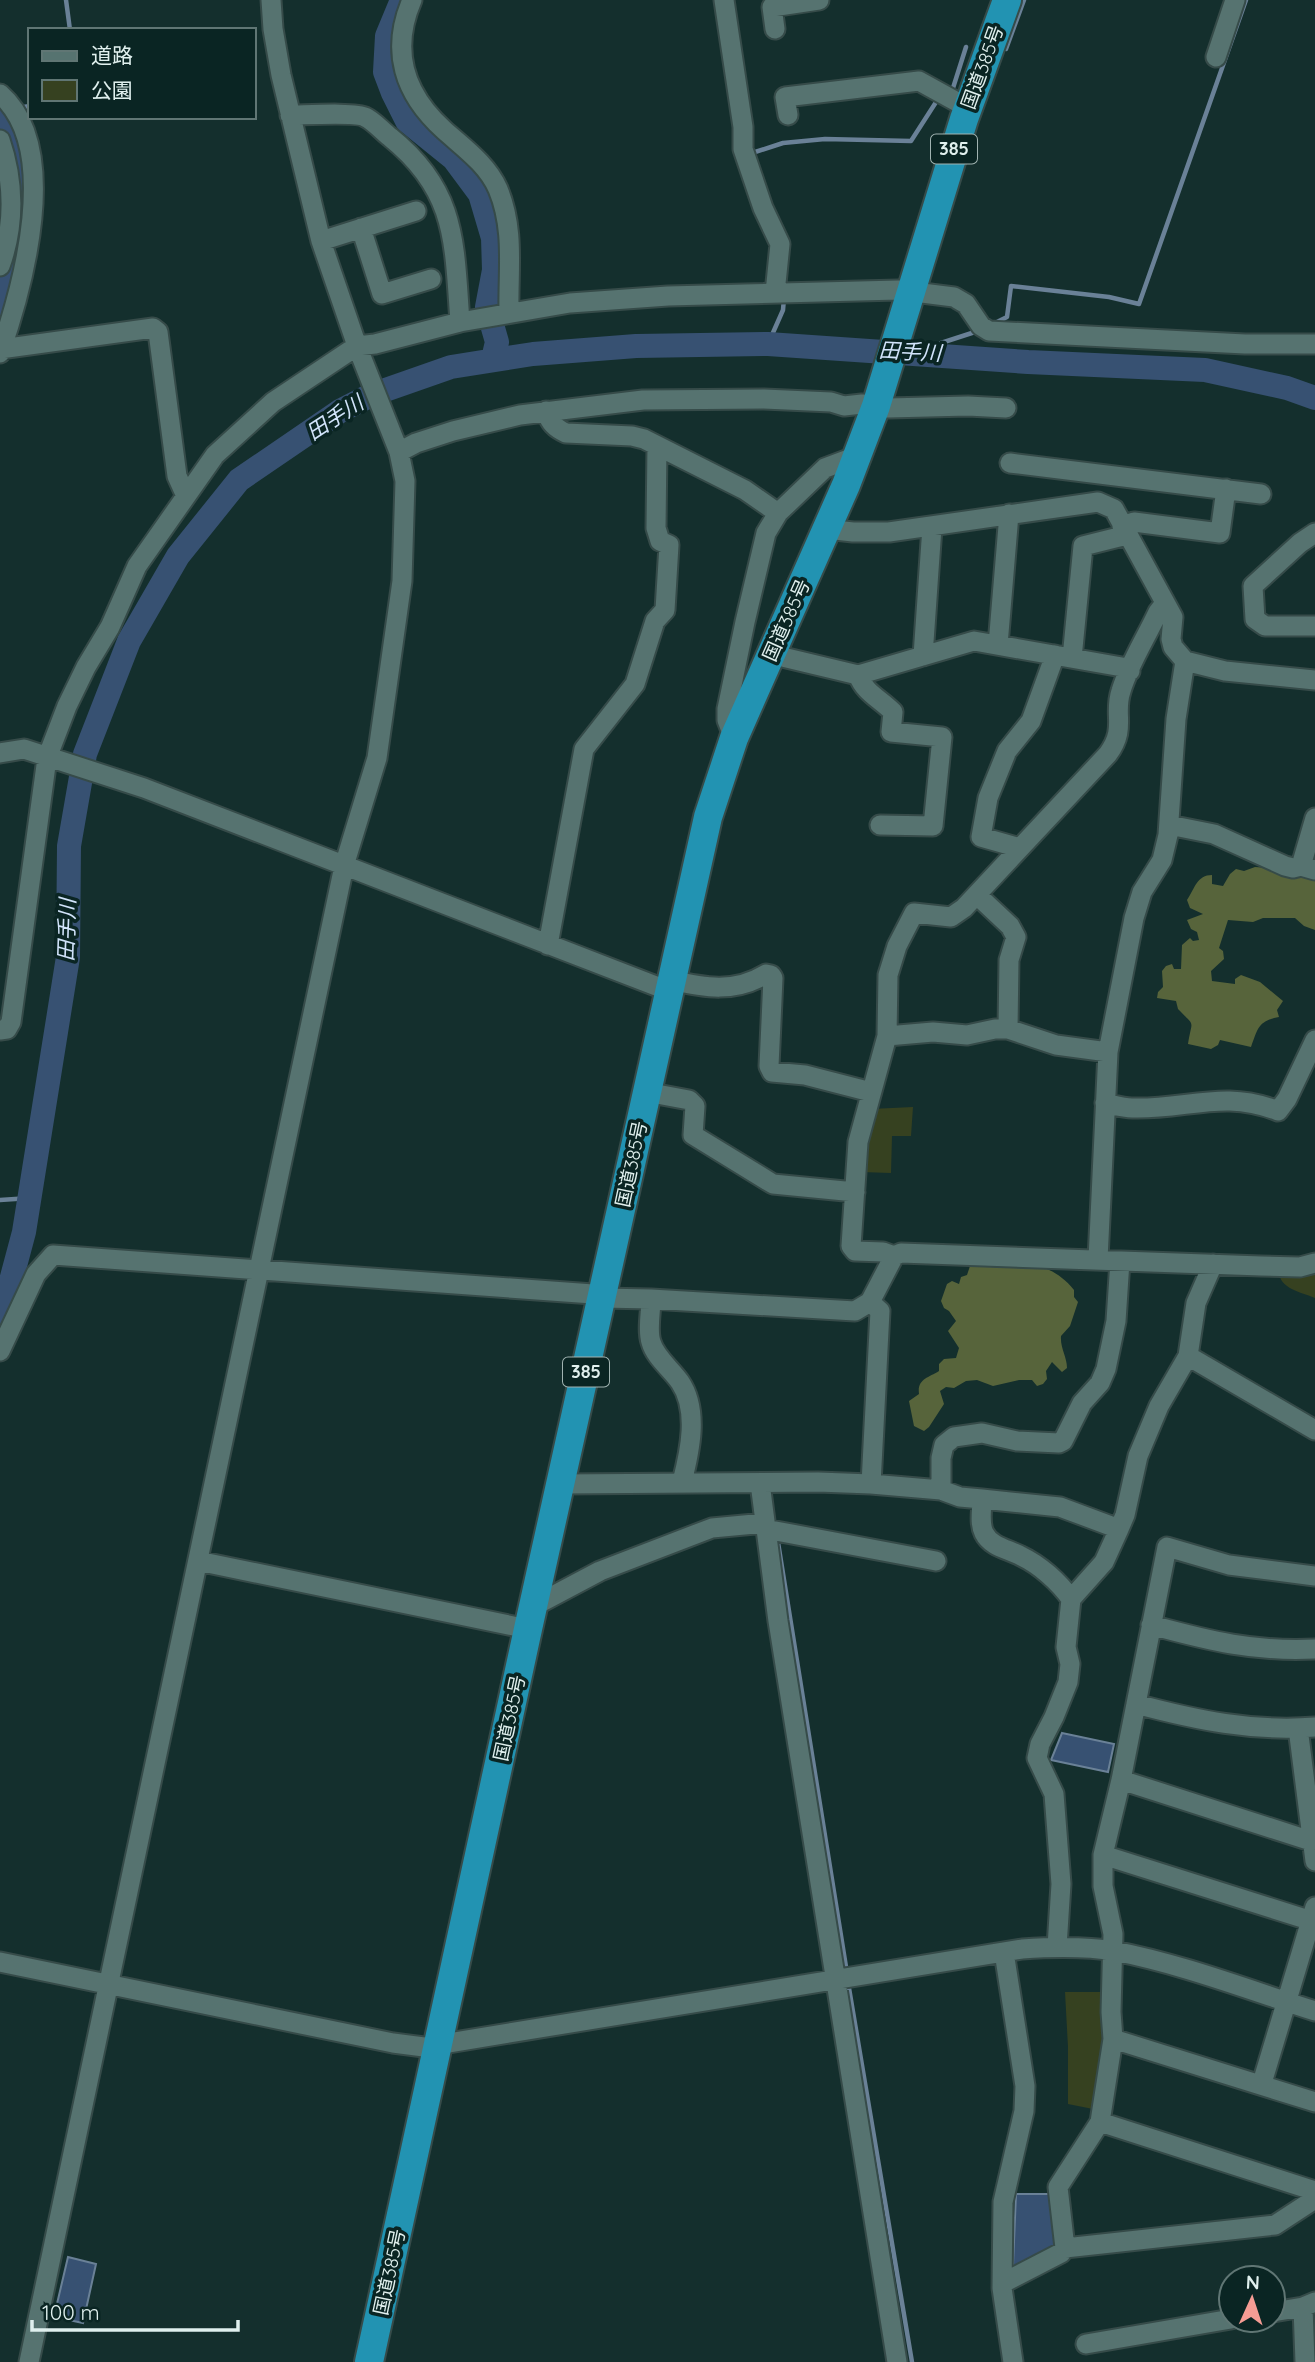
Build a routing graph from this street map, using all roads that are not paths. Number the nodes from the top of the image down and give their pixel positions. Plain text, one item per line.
1 (271, 0) edge
2 (412, 0) edge
3 (724, 0) edge
4 (819, 0) edge
5 (1007, 0) edge
6 (1236, 0) edge
7 (775, 29) dead end
8 (1216, 57) dead end
9 (951, 99) junction
10 (8, 103) edge
11 (290, 115) junction
12 (788, 115) dead end
13 (0, 140) edge
14 (416, 211) dead end
15 (361, 228) junction
16 (321, 241) junction
17 (0, 266) edge
18 (431, 279) dead end
19 (775, 293) junction
20 (909, 296) junction
21 (509, 312) junction
22 (468, 320) junction
23 (1315, 344) edge
24 (1, 350) edge
25 (359, 351) junction
26 (876, 406) junction
27 (1006, 408) dead end
28 (547, 411) junction
29 (657, 446) junction
30 (397, 449) junction
31 (858, 456) junction
32 (1010, 463) dead end
33 (1109, 475) junction
34 (1226, 489) junction
35 (1261, 494) dead end
36 (186, 496) junction
37 (1106, 504) junction
38 (778, 513) junction
39 (1009, 514) junction
40 (932, 527) junction
41 (826, 529) junction
42 (1125, 531) junction
43 (1315, 533) edge
44 (1168, 609) junction
45 (1315, 626) edge
46 (998, 645) junction
47 (771, 654) junction
48 (923, 656) junction
49 (1064, 657) junction
50 (1185, 661) junction
51 (1130, 671) junction
52 (858, 675) junction
53 (1315, 680) edge
54 (734, 738) junction
55 (0, 753) edge
56 (47, 758) junction
57 (1315, 818) edge
58 (880, 825) dead end
59 (1169, 825) junction
60 (1020, 848) junction
61 (344, 866) junction
62 (1308, 868) edge
63 (977, 895) junction
64 (548, 945) junction
65 (670, 986) junction
66 (1009, 1029) junction
67 (0, 1030) edge
68 (887, 1036) junction
69 (1315, 1040) edge
70 (1108, 1052) junction
71 (646, 1092) junction
72 (871, 1092) junction
73 (1105, 1103) junction
74 (855, 1192) junction
75 (894, 1256) junction
76 (1098, 1259) junction
77 (1120, 1261) junction
78 (1315, 1263) edge
79 (1213, 1264) junction
80 (258, 1271) junction
81 (602, 1298) junction
82 (651, 1299) junction
83 (870, 1302) junction
84 (0, 1351) edge
85 (1188, 1356) junction
86 (1315, 1430) edge
87 (682, 1482) junction
88 (760, 1483) junction
89 (561, 1484) junction
90 (871, 1484) junction
91 (941, 1490) junction
92 (982, 1499) junction
93 (765, 1526) junction
94 (1119, 1529) junction
95 (198, 1561) junction
96 (936, 1561) dead end
97 (1315, 1576) edge
98 (1071, 1599) junction
99 (531, 1618) junction
100 (1152, 1625) junction
101 (1315, 1649) edge
102 (1136, 1704) junction
103 (1306, 1727) edge
104 (1121, 1780) junction
105 (1311, 1842) junction
106 (1103, 1855) junction
107 (1315, 1861) edge
108 (1313, 1914) edge
109 (1057, 1947) junction
110 (1113, 1951) junction
111 (1004, 1952) junction
112 (0, 1962) edge
113 (836, 1979) junction
114 (108, 1984) junction
115 (1287, 2002) junction
116 (1315, 2011) edge
117 (1114, 2039) junction
118 (439, 2043) junction
119 (1262, 2083) junction
120 (1315, 2102) edge
121 (1100, 2122) junction
122 (1315, 2191) edge
123 (1315, 2199) edge
124 (1065, 2248) junction
125 (1003, 2283) junction
126 (1309, 2304) edge
127 (1287, 2309) edge
128 (1217, 2321) edge
129 (1086, 2344) dead end
130 (29, 2362) edge
131 (369, 2362) edge
132 (897, 2362) edge
133 (1013, 2362) edge
134 (1305, 2362) edge

1 - 11 street
2 - 21 street
3 - 19 street
4 - 7 street
5 - 9 highway, 国道385号 / 385
6 - 8 street
9 - 12 street
9 - 20 highway, 国道385号 / 385
10 - 24 street
11 - 16 street
11 - 22 street
13 - 17 street
14 - 15 street
15 - 16 street
15 - 18 street
16 - 25 street
19 - 20 street
19 - 21 street
20 - 23 street
20 - 26 highway, 国道385号 / 385
21 - 22 street
22 - 25 street
24 - 36 street
25 - 30 street
25 - 36 street
26 - 27 street
26 - 28 street
26 - 31 highway, 国道385号 / 385
28 - 29 street
28 - 30 street
29 - 38 street
29 - 64 street
30 - 61 street
31 - 38 street
31 - 41 highway, 国道385号 / 385
32 - 33 street
33 - 34 street
33 - 37 street
34 - 35 street
34 - 42 street
36 - 56 street
37 - 39 street
37 - 42 street
38 - 54 street
39 - 40 street
39 - 46 street
40 - 41 street
40 - 48 street
41 - 47 highway, 国道385号 / 385
42 - 44 street
42 - 49 street
43 - 45 street
44 - 50 street
44 - 51 street
46 - 48 street
46 - 49 street
47 - 52 street
47 - 54 highway, 国道385号 / 385
48 - 52 street
49 - 51 street
49 - 60 street
50 - 53 street
50 - 59 street
51 - 60 street
52 - 58 street
54 - 65 highway, 国道385号 / 385
55 - 56 street
56 - 61 street
56 - 67 street
57 - 62 street
59 - 62 street
59 - 70 street
60 - 63 street
61 - 64 street
61 - 80 street
63 - 66 street
63 - 68 street
64 - 65 street
65 - 71 highway, 国道385号 / 385
65 - 72 street
66 - 68 street
66 - 70 street
68 - 72 street
69 - 73 street
70 - 73 street
71 - 74 street
71 - 81 highway, 国道385号 / 385
72 - 74 street
73 - 76 street
74 - 75 street
75 - 76 street
75 - 83 street
76 - 77 street
77 - 79 street
77 - 91 street
78 - 79 street
79 - 85 street
80 - 81 street
80 - 84 street
80 - 95 street
81 - 82 street
81 - 89 highway, 国道385号 / 385
82 - 83 street
82 - 87 street
83 - 90 street
85 - 86 street
85 - 94 street
87 - 88 street
87 - 89 street
88 - 90 street
88 - 93 street
89 - 99 highway, 国道385号 / 385
90 - 91 street
91 - 92 street
92 - 94 street
92 - 98 street
93 - 96 street
93 - 99 street
93 - 113 street
94 - 98 street
95 - 99 street
95 - 114 street
97 - 100 street
98 - 109 street
99 - 118 highway, 国道385号 / 385
100 - 101 street
100 - 102 street
102 - 103 street
102 - 104 street
103 - 105 street
104 - 105 street
104 - 106 street
105 - 107 street
106 - 108 street
106 - 110 street
108 - 115 street
109 - 110 street
109 - 111 street
110 - 115 street
110 - 117 street
111 - 113 street
111 - 125 street
112 - 114 street
113 - 118 street
113 - 132 street
114 - 118 street
114 - 130 street
115 - 116 street
115 - 119 street
117 - 119 street
117 - 121 street
118 - 131 highway, 国道385号 / 385
119 - 120 street
121 - 122 street
121 - 124 street
123 - 124 street
124 - 125 street
125 - 133 street
126 - 127 street
126 - 134 street
128 - 129 street

